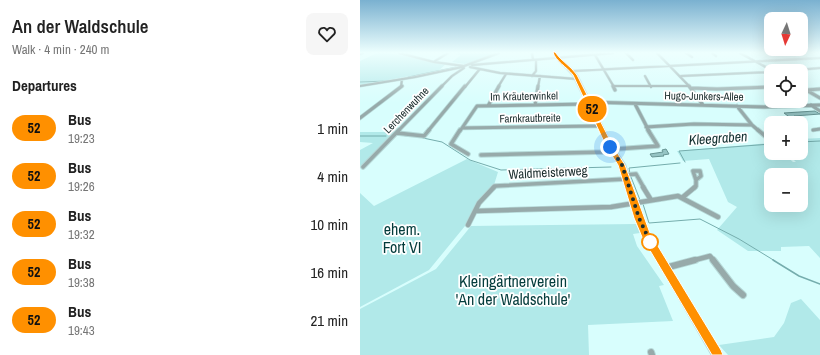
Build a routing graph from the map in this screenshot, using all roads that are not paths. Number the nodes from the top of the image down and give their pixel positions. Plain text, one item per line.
1 (451, 70) edge
2 (461, 70) edge
3 (479, 70) joint
4 (536, 70) edge
5 (605, 70) junction
6 (612, 70) edge
7 (674, 70) edge
8 (573, 71) joint
9 (764, 72) edge
10 (506, 74) junction
11 (532, 76) junction
12 (540, 76) junction
13 (645, 76) dead end
14 (681, 76) junction
15 (402, 79) junction
16 (577, 79) junction
17 (360, 86) edge
18 (613, 86) junction
19 (651, 87) junction
20 (690, 87) junction
21 (764, 87) edge
22 (820, 89) edge
23 (615, 90) dead end
24 (808, 90) edge
25 (808, 91) edge
26 (820, 98) edge
27 (589, 103) junction
28 (635, 104) junction
29 (534, 105) junction
30 (703, 105) junction
31 (811, 105) junction
32 (820, 105) edge
33 (488, 106) junction
34 (737, 106) junction
35 (820, 111) edge
36 (360, 118) edge
37 (752, 125) junction
38 (599, 126) junction
39 (646, 127) junction
40 (462, 128) junction
41 (820, 129) edge
42 (813, 130) dead end
43 (397, 133) junction
44 (764, 135) edge
45 (612, 150) junction
46 (468, 154) dead end
47 (481, 155) dead end
48 (363, 167) dead end
49 (628, 176) junction
50 (696, 180) dead end
51 (683, 197) junction
52 (651, 200) junction
53 (639, 203) junction
54 (476, 211) junction
55 (718, 217) dead end
56 (468, 225) dead end
57 (664, 268) junction
58 (743, 295) dead end
59 (717, 355) edge

1 - 15 street
2 - 43 street, Lerchenwuhne
3 - 10 street
3 - 43 street
4 - 11 street
5 - 6 street
5 - 8 street
5 - 18 street
7 - 14 street
8 - 16 street
9 - 14 street
10 - 11 street
10 - 33 street
11 - 12 street
12 - 16 street
12 - 29 street
13 - 19 street
14 - 20 street
15 - 17 street
15 - 36 street
16 - 27 street
18 - 19 street
18 - 23 street
19 - 20 street
20 - 21 street
20 - 30 street
22 - 24 street
25 - 26 street
27 - 28 street, Hugo-Junkers-Allee
27 - 29 street, Im Kräuterwinkel
27 - 38 street
28 - 30 street, Hugo-Junkers-Allee
28 - 39 street
29 - 33 street, Im Kräuterwinkel
30 - 34 street, Hugo-Junkers-Allee
31 - 32 street, Hugo-Junkers-Allee
31 - 34 street, Hugo-Junkers-Allee
31 - 35 street
33 - 40 street, Im Kräuterwinkel
34 - 37 street
37 - 39 street
37 - 44 street
38 - 40 street, Farnkrautbreite
38 - 45 street
39 - 45 street
40 - 46 street, Im Kräuterwinkel
41 - 42 street
43 - 48 street, Lerchenwuhne
45 - 47 street
45 - 49 street
49 - 52 street
49 - 53 street
49 - 54 street, Waldmeisterweg
50 - 51 street
51 - 52 street
51 - 55 street
52 - 53 street
53 - 54 street
53 - 57 street
54 - 56 street, Waldmeisterweg
57 - 58 street
57 - 59 street

